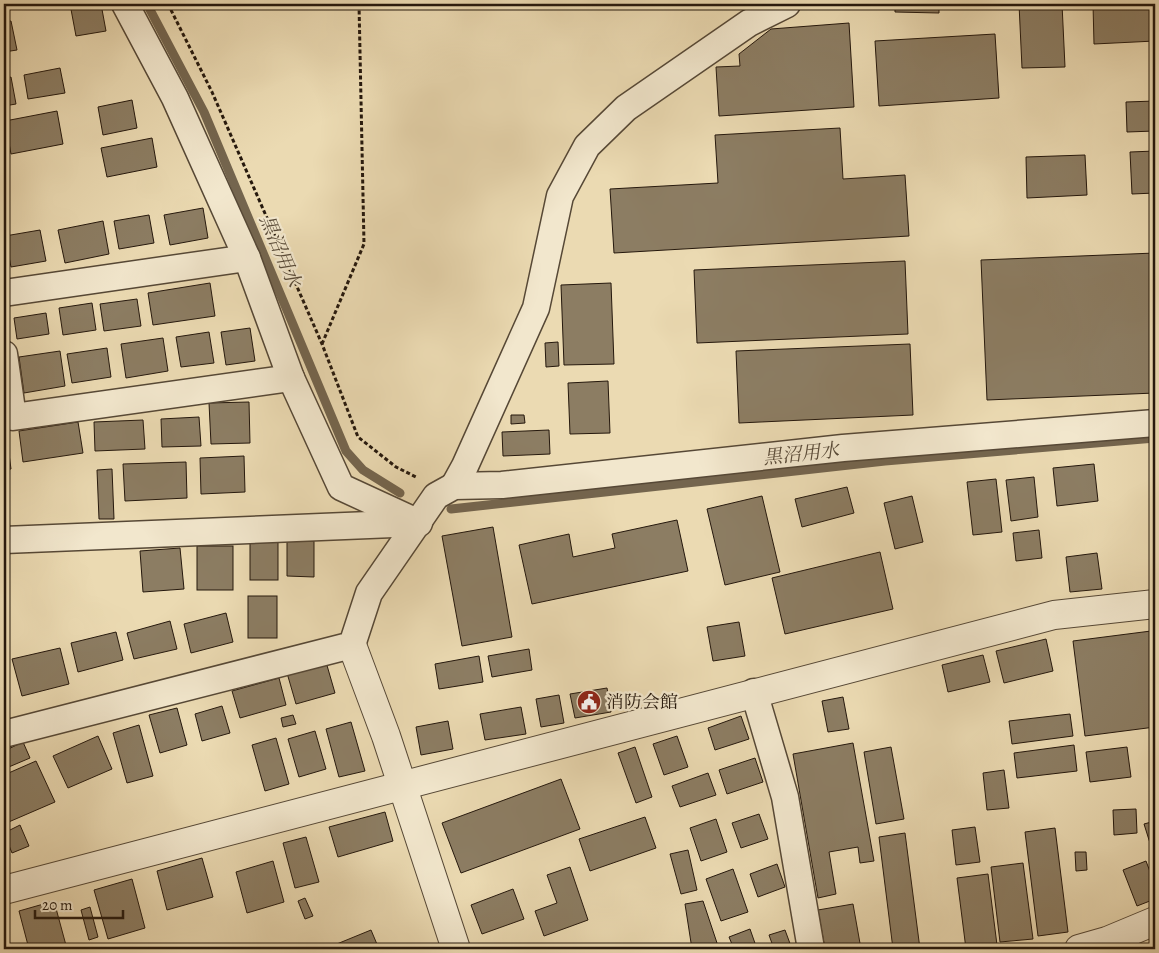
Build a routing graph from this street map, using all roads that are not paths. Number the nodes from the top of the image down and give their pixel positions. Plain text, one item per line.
1 (125, 4) edge
2 (787, 4) edge
3 (247, 258) junction
4 (4, 294) edge
5 (4, 354) edge
6 (291, 378) junction
7 (1155, 423) edge
8 (454, 486) junction
9 (419, 523) junction
10 (4, 540) edge
11 (1155, 604) edge
12 (352, 645) junction
13 (754, 692) junction
14 (4, 734) edge
15 (402, 786) junction
16 (4, 890) edge
17 (1155, 921) edge
18 (456, 949) edge
19 (810, 949) edge
20 (1079, 949) edge

1 - 3 street
2 - 8 street
3 - 4 street
3 - 6 street
5 - 6 street
6 - 9 street
7 - 8 street
8 - 9 street
9 - 10 street
9 - 12 street
11 - 13 street
12 - 14 street
12 - 15 street
13 - 15 street
13 - 19 street
15 - 16 street
15 - 18 street
17 - 20 street

